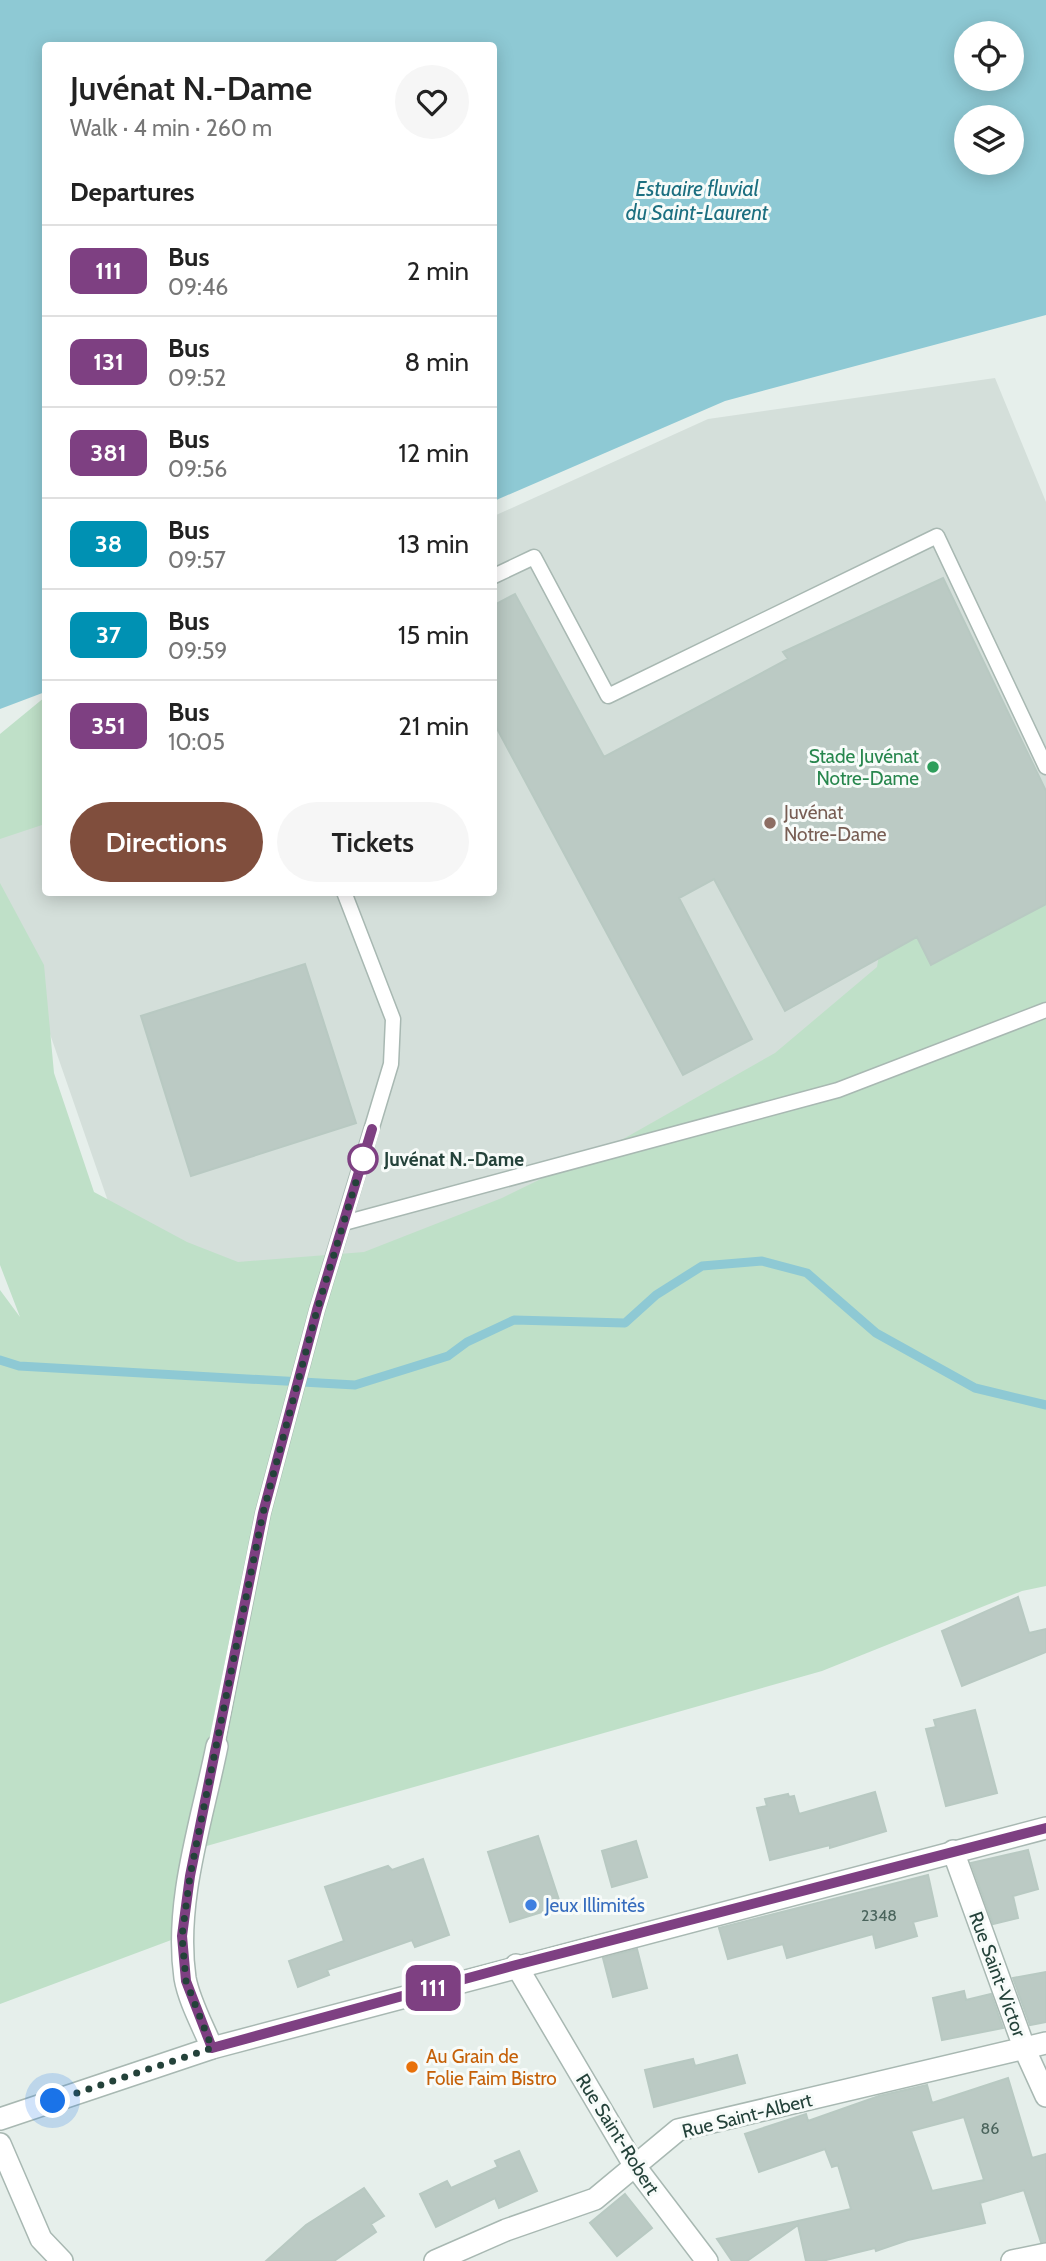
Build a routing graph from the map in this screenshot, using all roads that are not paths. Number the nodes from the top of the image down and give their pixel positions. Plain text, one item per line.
1 (497, 575) edge
2 (1046, 766) edge
3 (346, 896) edge
4 (1046, 1010) edge
5 (344, 1223) junction
6 (217, 1746) joint
7 (1046, 1828) edge
8 (953, 1851) junction
9 (516, 1965) junction
10 (1046, 2043) edge
11 (212, 2048) junction
12 (1025, 2050) junction
13 (1046, 2096) edge
14 (0, 2119) edge
15 (0, 2144) edge
16 (634, 2165) junction
17 (1046, 2254) edge
18 (700, 2258) edge
19 (62, 2261) edge
20 (435, 2261) edge
21 (1012, 2261) edge

1 - 2 lane
3 - 5 lane
4 - 5 lane
5 - 6 lane
6 - 11 street
7 - 8 street
8 - 9 street
8 - 12 street, Rue Saint-Victor
9 - 11 street
9 - 16 street, Rue Saint-Robert
10 - 12 street, Rue Saint-Albert
11 - 14 street
12 - 13 street, Rue Saint-Victor
12 - 16 street, Rue Saint-Albert
15 - 19 street
16 - 18 street, Rue Saint-Robert
16 - 20 street, Rue Saint-Albert
17 - 21 street

